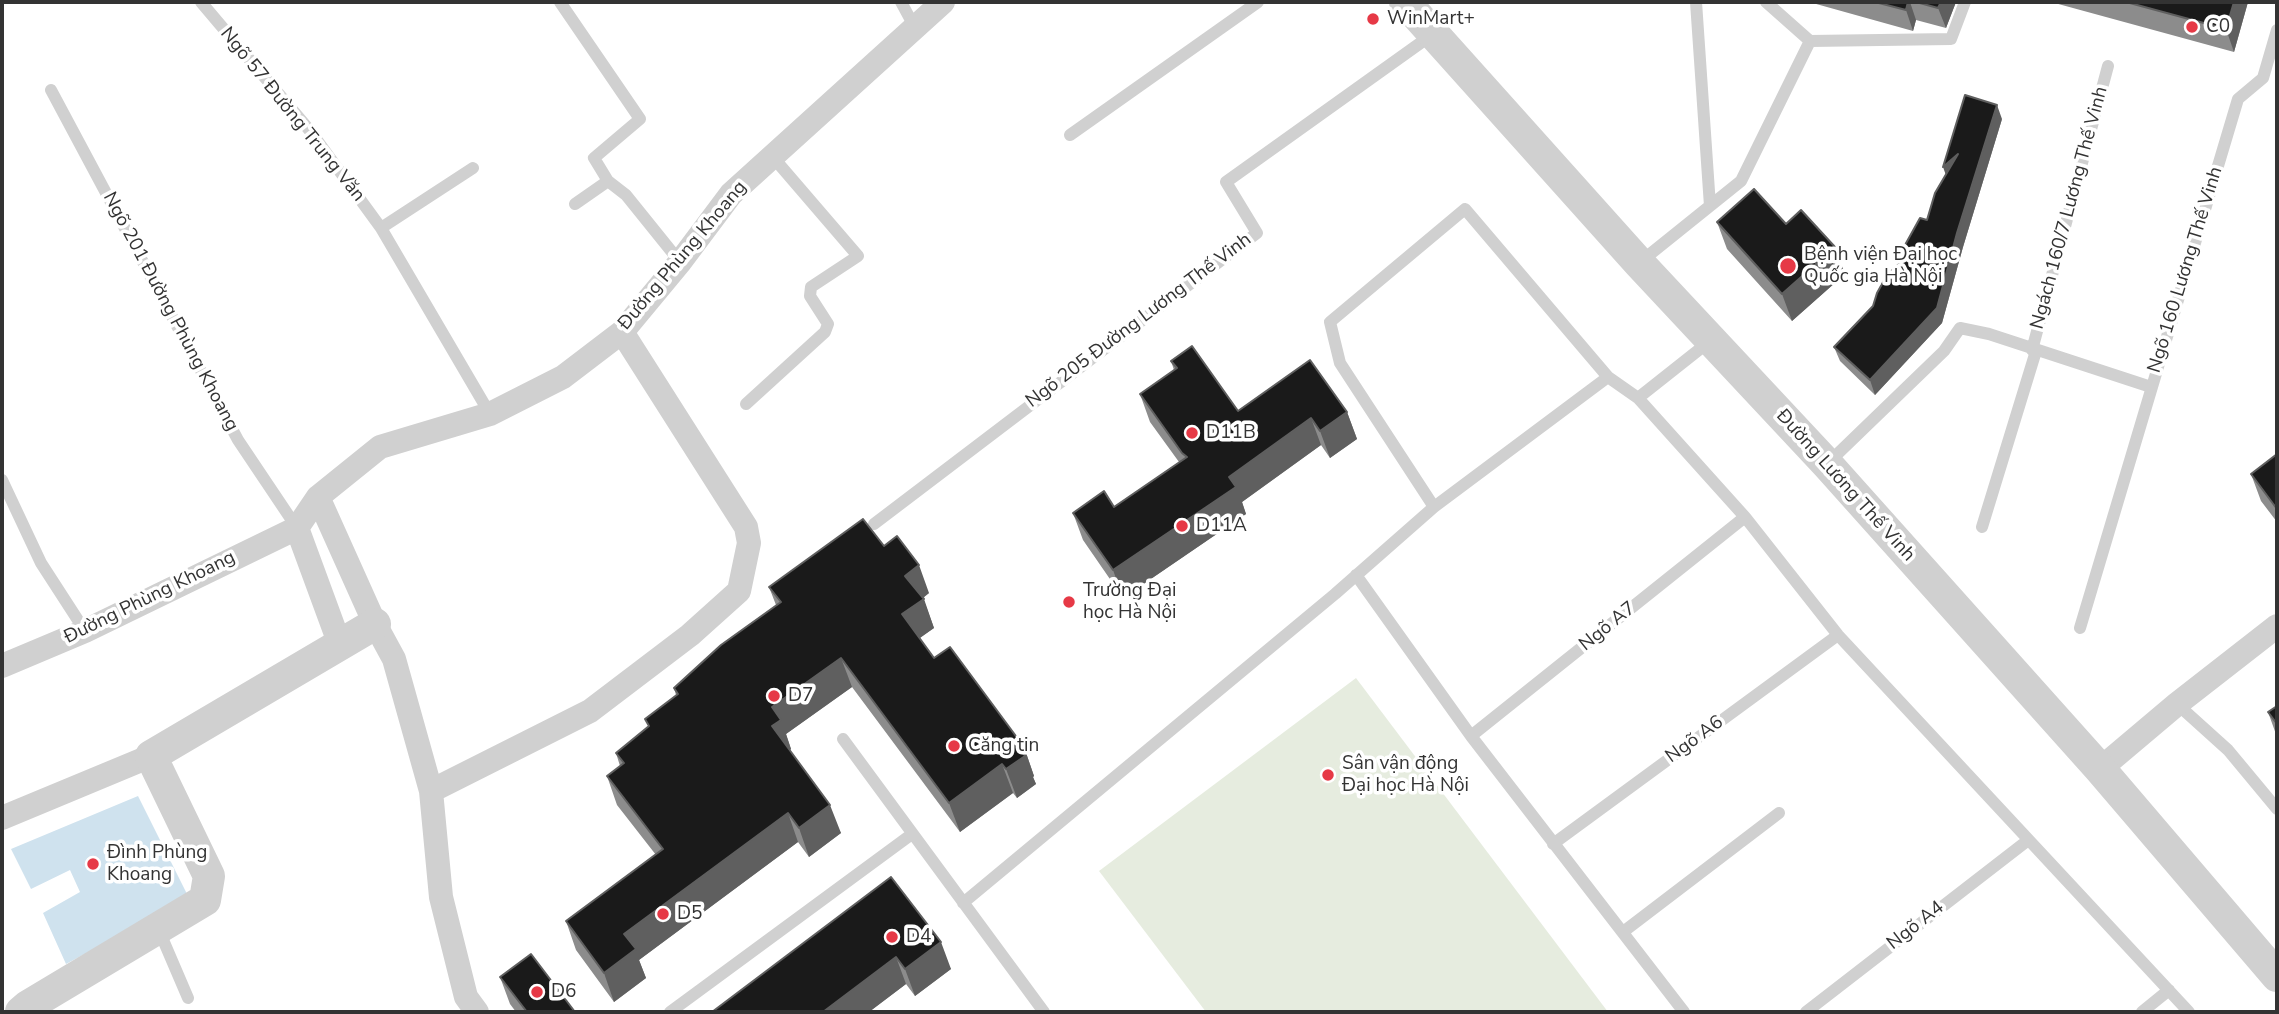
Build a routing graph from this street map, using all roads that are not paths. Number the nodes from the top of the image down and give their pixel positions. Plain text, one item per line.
1 (201, 2) edge
2 (560, 2) edge
3 (901, 2) edge
4 (943, 2) edge
5 (1258, 2) edge
6 (1405, 2) edge
7 (1696, 2) edge
8 (1766, 2) edge
9 (1965, 2) edge
10 (914, 26) junction
11 (2277, 30) edge
12 (1433, 34) junction
13 (1810, 41) junction
14 (2108, 66) dead end
15 (51, 90) dead end
16 (1070, 135) dead end
17 (772, 156) junction
18 (473, 168) dead end
19 (608, 181) junction
20 (575, 204) dead end
21 (1710, 206) junction
22 (381, 229) junction
23 (680, 262) junction
24 (1639, 263) junction
25 (622, 332) junction
26 (1710, 340) junction
27 (2034, 350) junction
28 (1608, 377) junction
29 (2151, 387) junction
30 (1638, 398) junction
31 (746, 404) dead end
32 (490, 414) junction
33 (1827, 464) junction
34 (2, 480) edge
35 (318, 497) junction
36 (1434, 507) junction
37 (1745, 517) junction
38 (874, 524) dead end
39 (1982, 527) dead end
40 (297, 528) junction
41 (1356, 575) junction
42 (375, 624) junction
43 (2277, 626) edge
44 (2080, 628) dead end
45 (85, 631) junction
46 (1838, 635) junction
47 (340, 645) junction
48 (2, 666) edge
49 (2176, 704) junction
50 (1471, 736) junction
51 (843, 739) dead end
52 (151, 756) junction
53 (2100, 769) junction
54 (431, 791) junction
55 (2277, 809) edge
56 (1779, 813) dead end
57 (2, 818) edge
58 (912, 834) junction
59 (2027, 841) junction
60 (1553, 844) junction
61 (963, 903) junction
62 (158, 928) junction
63 (1623, 932) junction
64 (2277, 976) edge
65 (2169, 990) junction
66 (188, 998) dead end
67 (1037, 1010) edge
68 (21, 1012) edge
69 (477, 1012) edge
70 (670, 1012) edge
71 (1685, 1012) edge
72 (1806, 1012) edge
73 (2142, 1012) edge
74 (2189, 1012) edge

1 - 22 lane, Ngõ 57 Đường Trung Văn
2 - 19 lane
3 - 10 lane
4 - 10 street, Đường Phùng Khoang
5 - 16 lane
6 - 12 street, Đường Lương Thế Vinh
7 - 21 lane
8 - 13 lane
9 - 13 lane
10 - 17 street, Đường Phùng Khoang
11 - 29 lane, Ngõ 160 Lương Thế Vinh
12 - 24 street, Đường Lương Thế Vinh
12 - 38 lane, Ngõ 205 Đường Lương Thế Vinh
13 - 21 lane
14 - 27 lane, Ngách 160/7 Lương Thế Vinh
15 - 40 lane, Ngõ 201 Đường Phùng Khoang
17 - 23 street, Đường Phùng Khoang
17 - 31 lane
18 - 22 lane
19 - 20 lane
19 - 23 lane
21 - 24 lane
22 - 32 lane, Ngõ 57 Đường Trung Văn
23 - 25 street, Đường Phùng Khoang
24 - 26 street, Đường Lương Thế Vinh
25 - 32 street, Đường Phùng Khoang
25 - 54 street
26 - 30 lane
26 - 33 street, Đường Lương Thế Vinh
27 - 29 lane, Ngõ 160 Lương Thế Vinh
27 - 33 lane, Ngõ 160 Lương Thế Vinh
27 - 39 lane, Ngách 160/7 Lương Thế Vinh
28 - 30 lane
28 - 36 lane
28 - 36 lane
29 - 44 lane
30 - 37 lane
32 - 35 street, Đường Phùng Khoang
33 - 53 street, Đường Lương Thế Vinh
34 - 45 lane
35 - 40 street, Đường Phùng Khoang
35 - 42 street
36 - 41 lane
37 - 46 lane
37 - 50 lane, Ngõ A7
40 - 45 street, Đường Phùng Khoang
40 - 47 street
41 - 50 lane
41 - 61 lane
42 - 47 street
42 - 54 street
43 - 49 street
45 - 48 street, Đường Phùng Khoang
46 - 59 lane
46 - 60 lane, Ngõ A6
47 - 52 street
49 - 53 street
49 - 55 lane
50 - 60 lane
51 - 58 lane
52 - 57 street
52 - 62 street
53 - 64 street, Đường Lương Thế Vinh
54 - 69 street
56 - 63 lane
58 - 61 lane
58 - 70 lane
59 - 65 lane
59 - 72 lane, Ngõ A4
60 - 63 lane
61 - 67 lane
62 - 66 lane
62 - 68 street
63 - 71 lane
65 - 73 lane
65 - 74 lane

